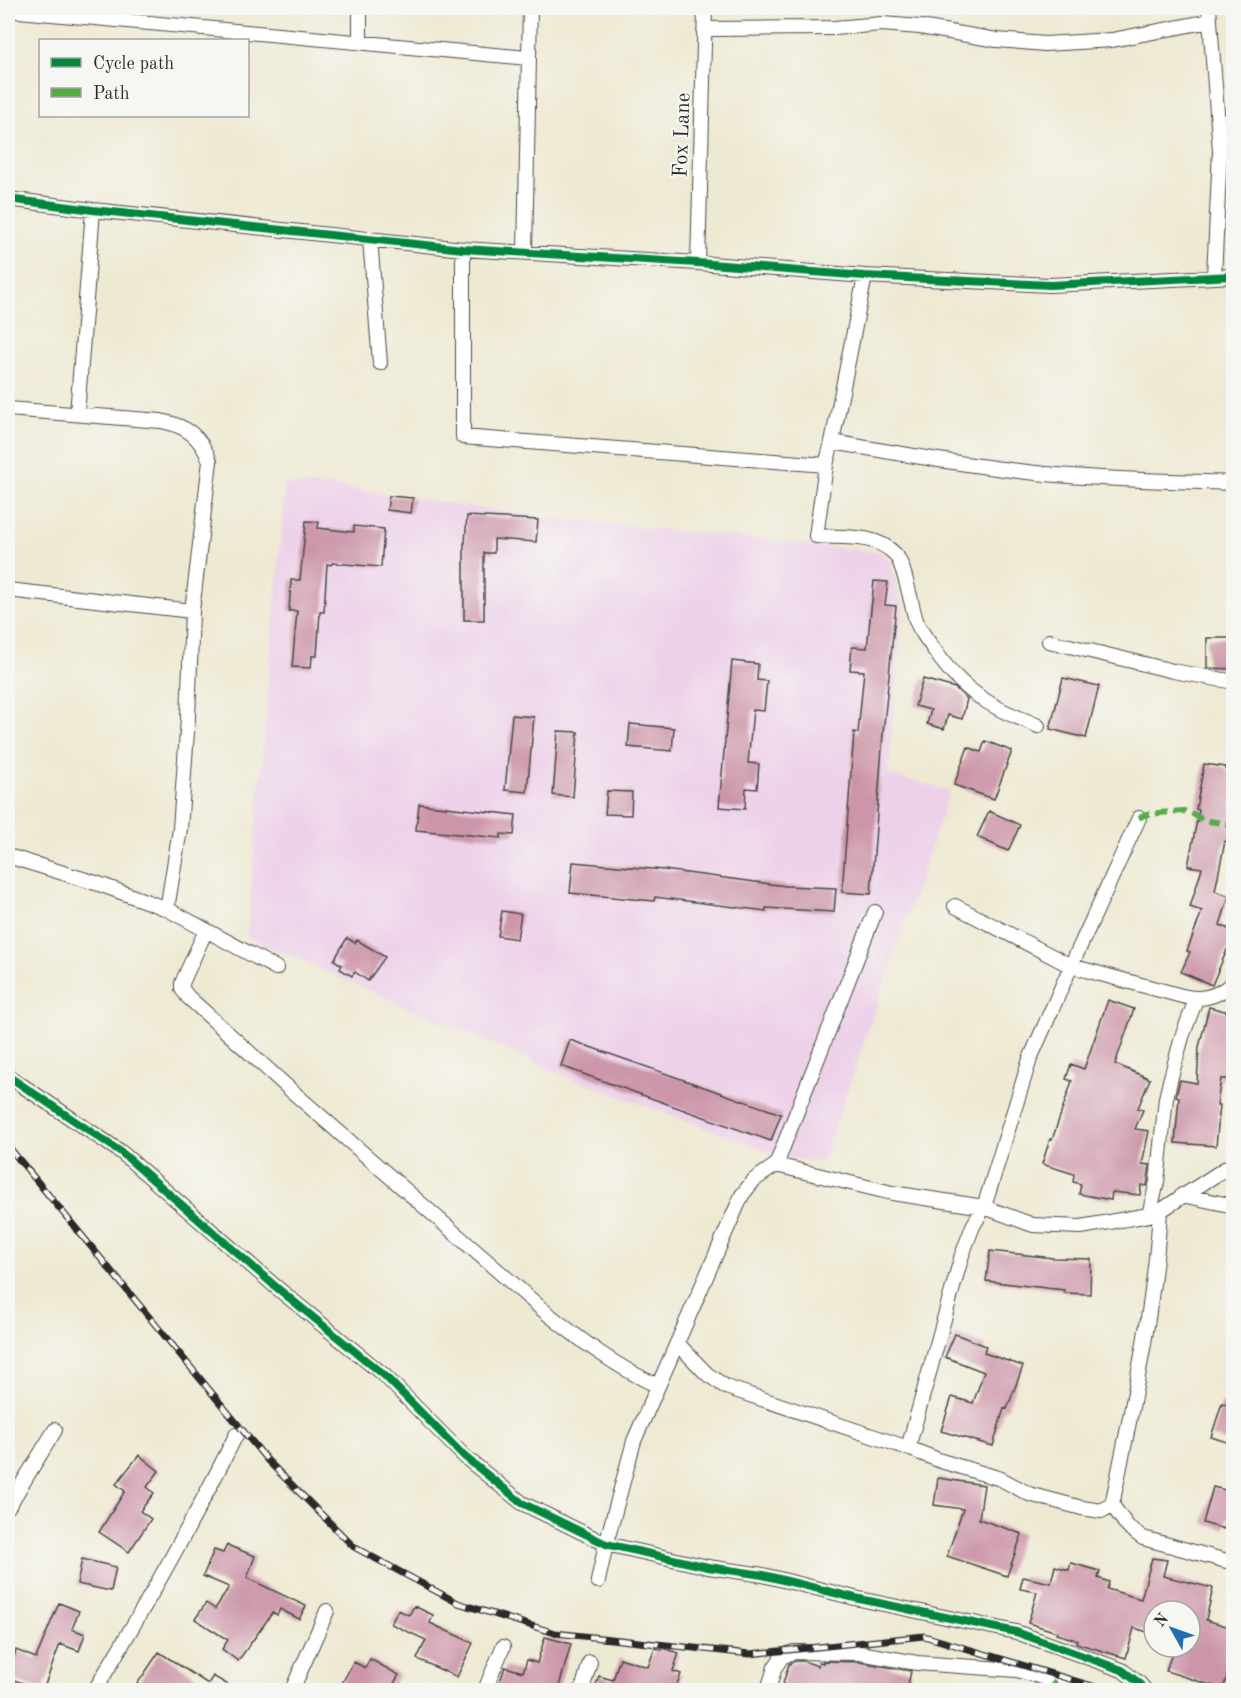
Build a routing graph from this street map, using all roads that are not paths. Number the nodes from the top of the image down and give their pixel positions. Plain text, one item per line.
1 (360, 8) edge
2 (530, 8) edge
3 (705, 8) edge
4 (8, 10) edge
5 (1210, 14) edge
6 (705, 29) junction
7 (360, 42) junction
8 (528, 58) junction
9 (8, 199) edge
10 (93, 210) junction
11 (370, 239) junction
12 (463, 249) junction
13 (525, 252) junction
14 (698, 263) junction
15 (865, 276) junction
16 (1233, 276) edge
17 (1214, 277) junction
18 (380, 363) dead end
19 (8, 409) edge
20 (77, 414) junction
21 (832, 442) junction
22 (826, 465) junction
23 (1233, 483) edge
24 (8, 590) edge
25 (192, 611) junction
26 (1049, 641) dead end
27 (1233, 682) edge
28 (1038, 726) dead end
29 (1139, 818) dead end
30 (8, 856) edge
31 (955, 906) dead end
32 (167, 909) junction
33 (875, 912) dead end
34 (206, 930) junction
35 (1071, 966) junction
36 (276, 968) dead end
37 (1230, 989) edge
38 (1196, 999) junction
39 (8, 1076) edge
40 (1233, 1163) edge
41 (776, 1164) junction
42 (1182, 1195) junction
43 (1233, 1206) edge
44 (984, 1207) junction
45 (1155, 1213) junction
46 (678, 1344) junction
47 (658, 1386) junction
48 (55, 1430) dead end
49 (236, 1435) dead end
50 (908, 1448) junction
51 (1112, 1505) junction
52 (8, 1507) edge
53 (606, 1544) junction
54 (1233, 1563) edge
55 (597, 1581) dead end
56 (327, 1611) dead end
57 (503, 1647) dead end
58 (590, 1662) dead end
59 (94, 1690) edge
60 (292, 1690) edge
61 (485, 1690) edge
62 (582, 1690) edge
63 (768, 1690) edge
64 (1082, 1690) edge
65 (1146, 1690) edge

1 - 7 street
2 - 8 street
3 - 6 street, Fox Lane
4 - 7 street
5 - 6 street
5 - 17 street
6 - 14 street, Fox Lane
7 - 8 street
8 - 13 street
9 - 10 street
10 - 11 street
10 - 20 street
11 - 12 street
11 - 18 street
12 - 13 street
12 - 22 street
13 - 14 street
14 - 15 street
15 - 17 street
15 - 21 street
16 - 17 street
19 - 20 street
20 - 25 street
21 - 22 street
21 - 23 street
22 - 28 street
24 - 25 street
25 - 32 street
26 - 27 street
29 - 35 street
30 - 32 street
31 - 35 street
32 - 34 street
33 - 41 street
34 - 36 street
34 - 47 street
35 - 38 street
35 - 44 street
37 - 38 street
38 - 45 street
39 - 53 street
40 - 42 street
41 - 44 street
41 - 46 street
42 - 43 street
42 - 45 street
44 - 45 street
44 - 50 street
45 - 51 street
46 - 47 street
46 - 50 street
47 - 53 street
48 - 52 street
49 - 59 street
50 - 51 street
51 - 54 street
53 - 55 street
53 - 65 street
56 - 60 street
57 - 61 street
58 - 62 street
63 - 64 street

